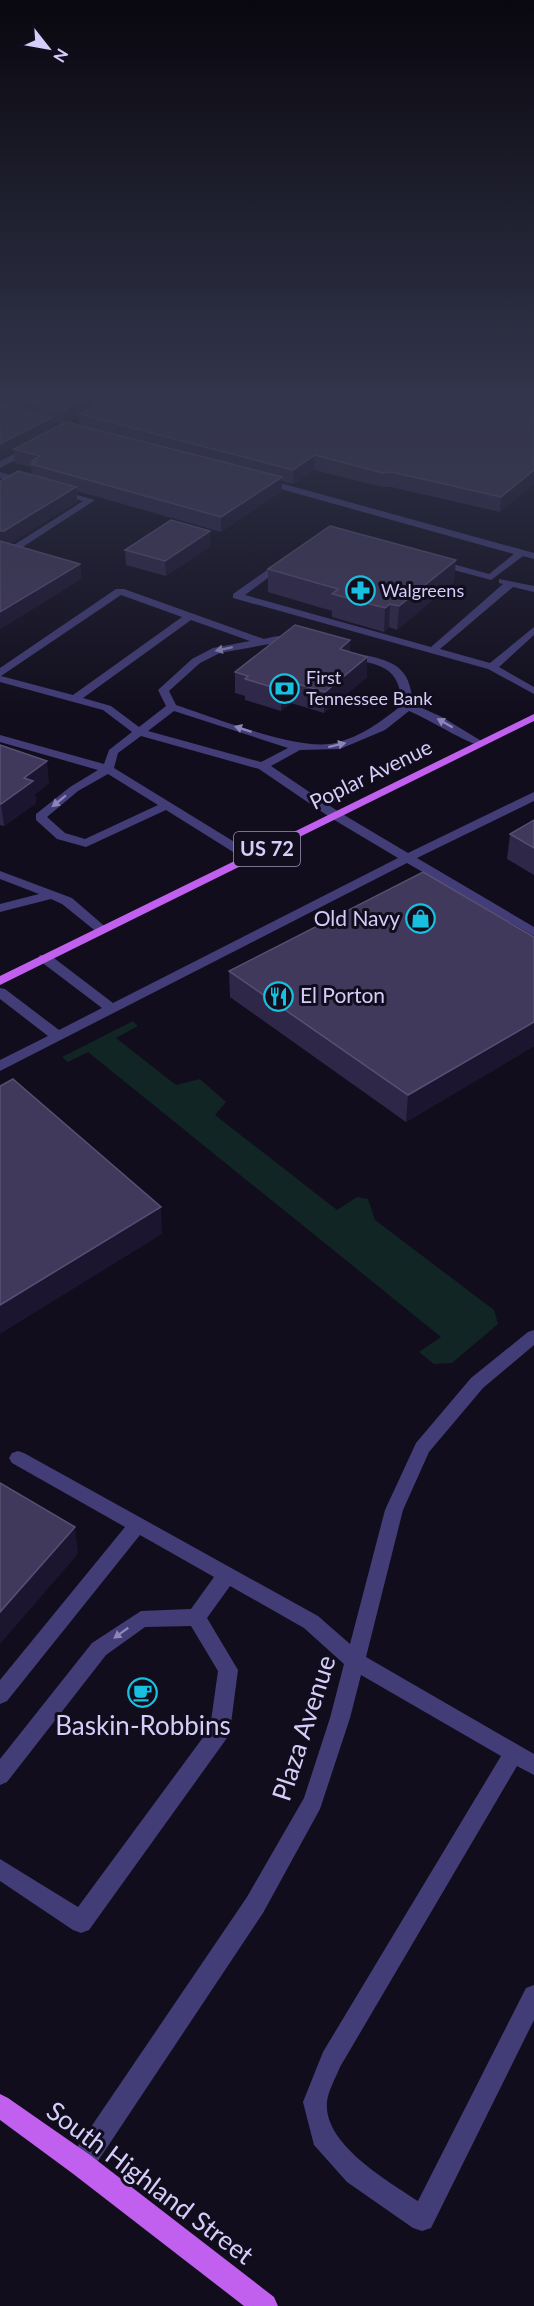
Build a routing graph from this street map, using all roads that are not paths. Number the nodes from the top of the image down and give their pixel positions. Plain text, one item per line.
1 (89, 500) edge
2 (327, 500) edge
3 (5, 550) edge
4 (521, 553) junction
5 (296, 554) edge
6 (20, 555) edge
7 (534, 556) edge
8 (424, 560) edge
9 (490, 577) junction
10 (511, 583) junction
11 (534, 589) edge
12 (190, 616) junction
13 (534, 630) edge
14 (263, 642) junction
15 (308, 644) edge
16 (432, 651) junction
17 (340, 652) edge
18 (492, 668) junction
19 (0, 673) edge
20 (0, 679) edge
21 (534, 691) edge
22 (75, 699) junction
23 (408, 706) junction
24 (172, 707) junction
25 (534, 717) edge
26 (139, 732) junction
27 (0, 738) edge
28 (479, 744) junction
29 (298, 747) junction
30 (263, 766) junction
31 (108, 769) junction
32 (534, 796) edge
33 (166, 806) junction
34 (335, 815) junction
35 (250, 857) junction
36 (409, 857) junction
37 (0, 875) edge
38 (52, 895) junction
39 (0, 908) edge
40 (103, 930) junction
41 (534, 932) edge
42 (45, 958) junction
43 (0, 981) edge
44 (0, 992) edge
45 (112, 1009) junction
46 (57, 1036) junction
47 (0, 1066) edge
48 (534, 1336) edge
49 (18, 1458) dead end
50 (138, 1525) junction
51 (227, 1575) junction
52 (196, 1617) junction
53 (355, 1661) junction
54 (0, 1695) edge
55 (524, 1759) edge
56 (0, 1775) edge
57 (0, 1869) edge
58 (534, 1996) edge
59 (0, 2106) edge
60 (81, 2164) junction
61 (265, 2306) edge

1 - 3 street
2 - 4 street
3 - 6 street
4 - 7 street
4 - 9 street
5 - 16 street
8 - 9 street
9 - 10 street
10 - 11 street
10 - 16 street
12 - 14 street
12 - 19 street
12 - 22 street
13 - 18 street
14 - 15 street
14 -> 24 street
16 - 18 street
17 - 23 street
18 - 21 street
20 - 22 street
22 - 26 street
28 -> 23 street
29 -> 23 street
24 - 26 street
29 -> 24 street
25 - 28 main road, Poplar Avenue / US 72
26 - 30 street
26 - 31 street
27 - 31 street
28 - 34 main road, Poplar Avenue / US 72
29 - 30 street
30 - 34 street
31 - 33 street
31 -> 33 street
32 - 36 street
33 - 35 street
34 - 35 main road, Poplar Avenue / US 72
34 - 36 street
35 - 40 main road, Poplar Avenue / US 72
36 - 41 street
36 - 45 street
37 - 38 street
38 - 39 street
38 - 40 street
40 - 42 main road, Poplar Avenue / US 72
42 - 43 main road, Poplar Avenue / US 72
42 - 45 street
44 - 46 street
45 - 46 street
46 - 47 street
48 - 53 street, Plaza Avenue
49 - 50 street
50 - 51 street
50 - 54 street
51 - 52 street
51 - 53 street
52 -> 56 street
52 - 57 street
53 - 55 street
53 - 60 street, Plaza Avenue
55 - 58 street
59 - 60 main road, South Highland Street
60 - 61 main road, South Highland Street

